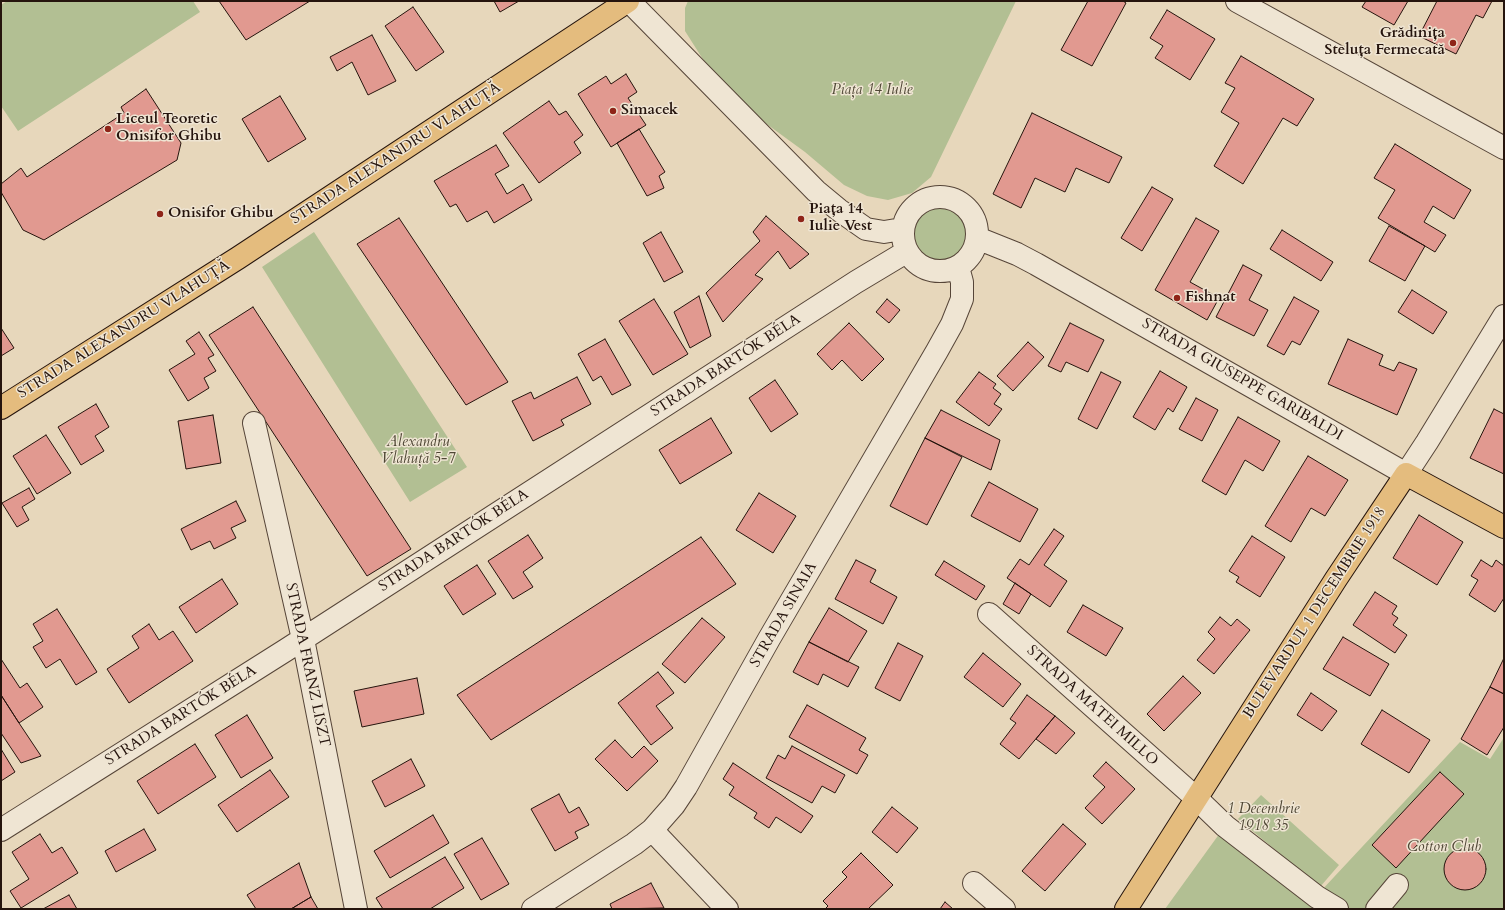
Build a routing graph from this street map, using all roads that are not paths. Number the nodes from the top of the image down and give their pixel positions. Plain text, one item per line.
1 (628, 1) edge
2 (1237, 1) edge
3 (1504, 148) edge
4 (902, 229) junction
5 (977, 238) junction
6 (906, 252) junction
7 (958, 267) junction
8 (1504, 316) edge
9 (1, 408) edge
10 (254, 423) dead end
11 (1406, 474) junction
12 (1504, 527) edge
13 (989, 614) dead end
14 (303, 639) junction
15 (1196, 798) junction
16 (1, 830) edge
17 (652, 830) junction
18 (974, 883) dead end
19 (1396, 885) dead end
20 (356, 909) edge
21 (533, 909) edge
22 (727, 909) edge
23 (1004, 909) edge
24 (1126, 909) edge
25 (1337, 909) edge
26 (1377, 909) edge

1 - 4 street
1 - 9 main road, STRADA ALEXANDRU VLAHUȚĂ
2 - 3 street
4 - 5 street
4 - 6 street
5 - 7 street
5 - 11 street, STRADA GIUSEPPE GARIBALDI
6 - 7 street
6 - 14 street, STRADA BARTÓK BÉLA
7 - 17 street, STRADA SINAIA
8 - 11 street, BULEVARDUL 1 DECEMBRIE 1918
10 - 14 street, STRADA FRANZ LISZT
11 - 12 main road, STRADA GIUSEPPE GARIBALDI
11 - 15 main road, BULEVARDUL 1 DECEMBRIE 1918
13 - 15 street, STRADA MATEI MILLO
14 - 16 street, STRADA BARTÓK BÉLA
14 - 20 street, STRADA FRANZ LISZT
15 - 24 main road, BULEVARDUL 1 DECEMBRIE 1918
15 - 25 street, STRADA MATEI MILLO
17 - 21 street, STRADA SINAIA
17 - 22 street
18 - 23 street
19 - 26 street

